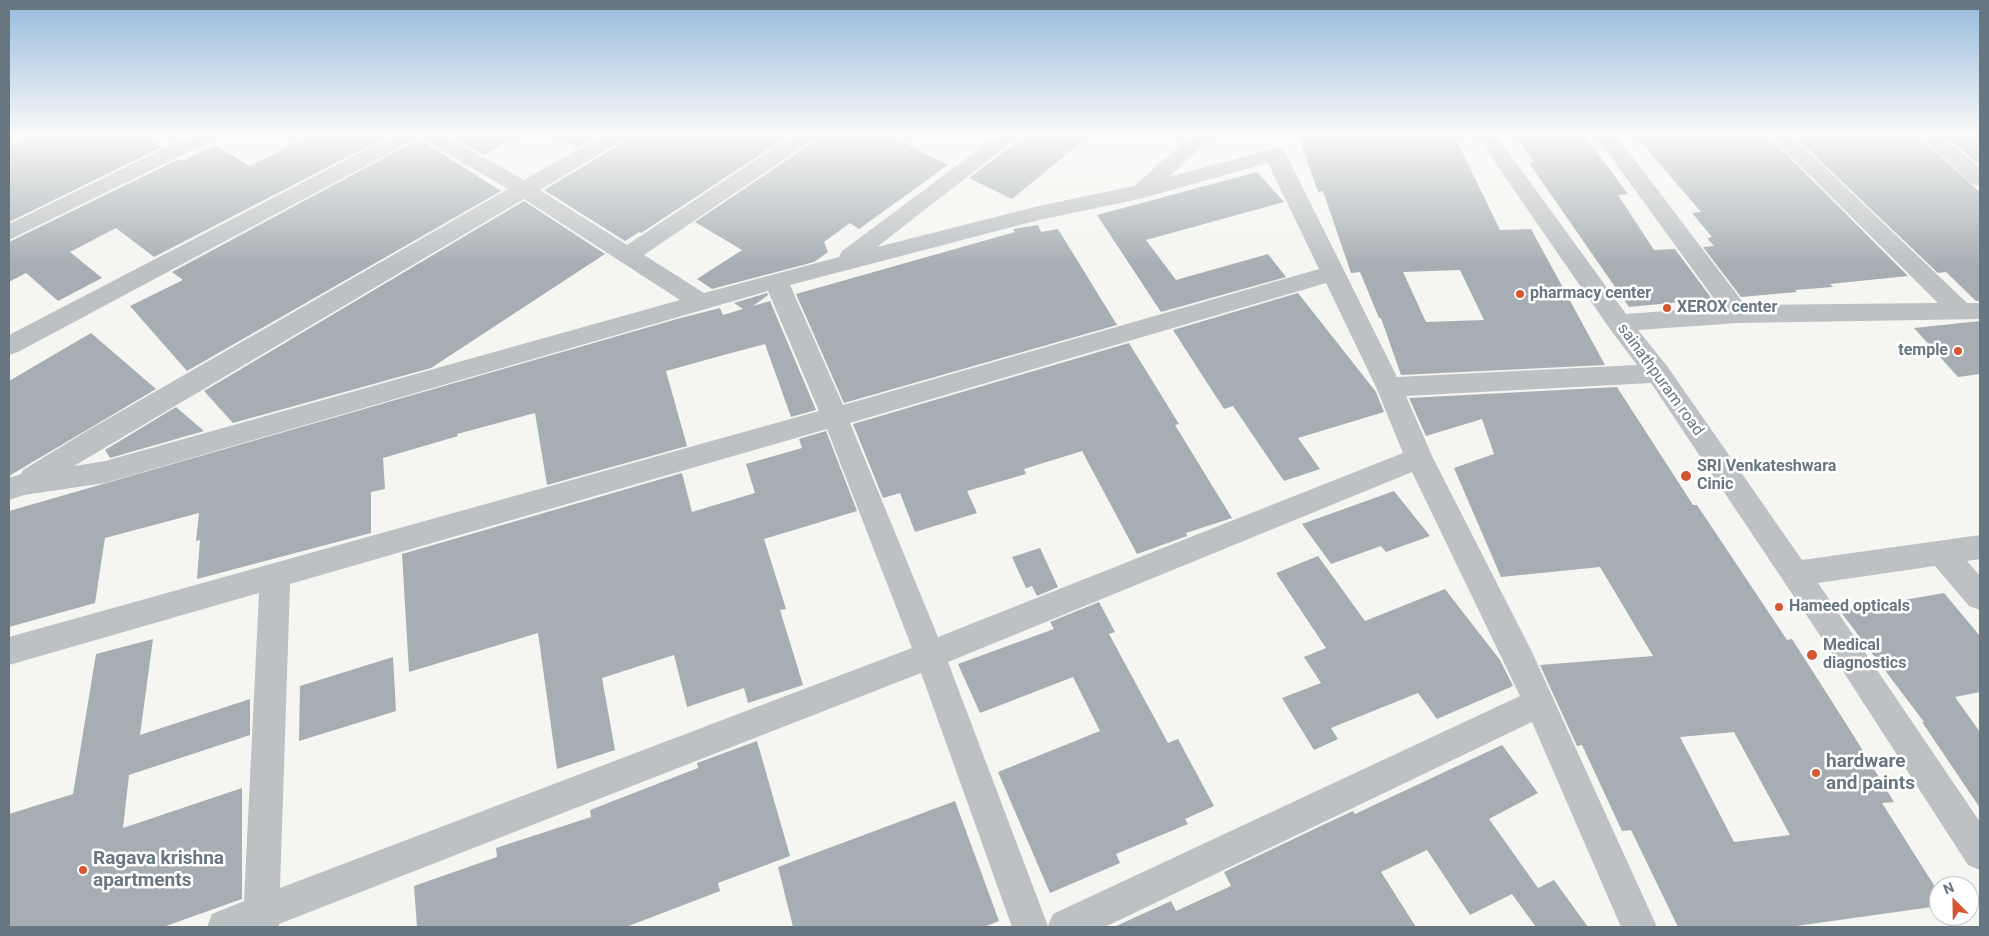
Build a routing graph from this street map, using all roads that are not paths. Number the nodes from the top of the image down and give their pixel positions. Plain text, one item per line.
1 (119, 179) edge
2 (326, 179) edge
3 (505, 179) edge
4 (541, 179) edge
5 (742, 179) edge
6 (952, 179) edge
7 (1154, 179) edge
8 (1187, 179) edge
9 (1287, 179) edge
10 (1517, 179) edge
11 (1637, 179) edge
12 (1826, 179) edge
13 (523, 189) junction
14 (1139, 192) junction
15 (9, 233) edge
16 (627, 256) junction
17 (838, 264) junction
18 (1332, 273) junction
19 (776, 281) junction
20 (702, 303) junction
21 (1971, 312) edge
22 (1738, 314) junction
23 (1619, 323) junction
24 (9, 346) edge
25 (1658, 373) junction
26 (1388, 387) junction
27 (835, 417) junction
28 (1419, 458) junction
29 (16, 487) edge
30 (1980, 547) edge
31 (1941, 552) junction
32 (1795, 574) junction
33 (275, 576) junction
34 (1980, 597) edge
35 (9, 651) edge
36 (930, 655) junction
37 (1539, 703) junction
38 (1980, 854) edge
39 (261, 921) edge
40 (226, 927) edge
41 (1030, 927) edge
42 (1066, 927) edge
43 (1639, 927) edge

1 - 15 street
2 - 24 street
3 - 13 street
4 - 13 street
5 - 16 street
6 - 17 street
7 - 14 street
8 - 14 street
9 - 18 street
10 - 23 street, sainathpuram road
11 - 22 street
12 - 21 street
13 - 16 street
13 - 29 street
14 - 17 street
16 - 20 street
17 - 19 street
18 - 26 street
18 - 27 street
19 - 20 street
19 - 27 street
20 - 29 street
21 - 22 street
22 - 23 street
23 - 25 street, sainathpuram road
25 - 26 street
25 - 32 street, sainathpuram road
26 - 28 street
27 - 33 street
27 - 36 street
28 - 36 street
28 - 37 street
30 - 31 street
31 - 32 street
31 - 34 street
32 - 38 street, sainathpuram road
33 - 35 street
33 - 39 street
36 - 39 street
36 - 41 street
37 - 42 street
37 - 43 street
39 - 40 street

